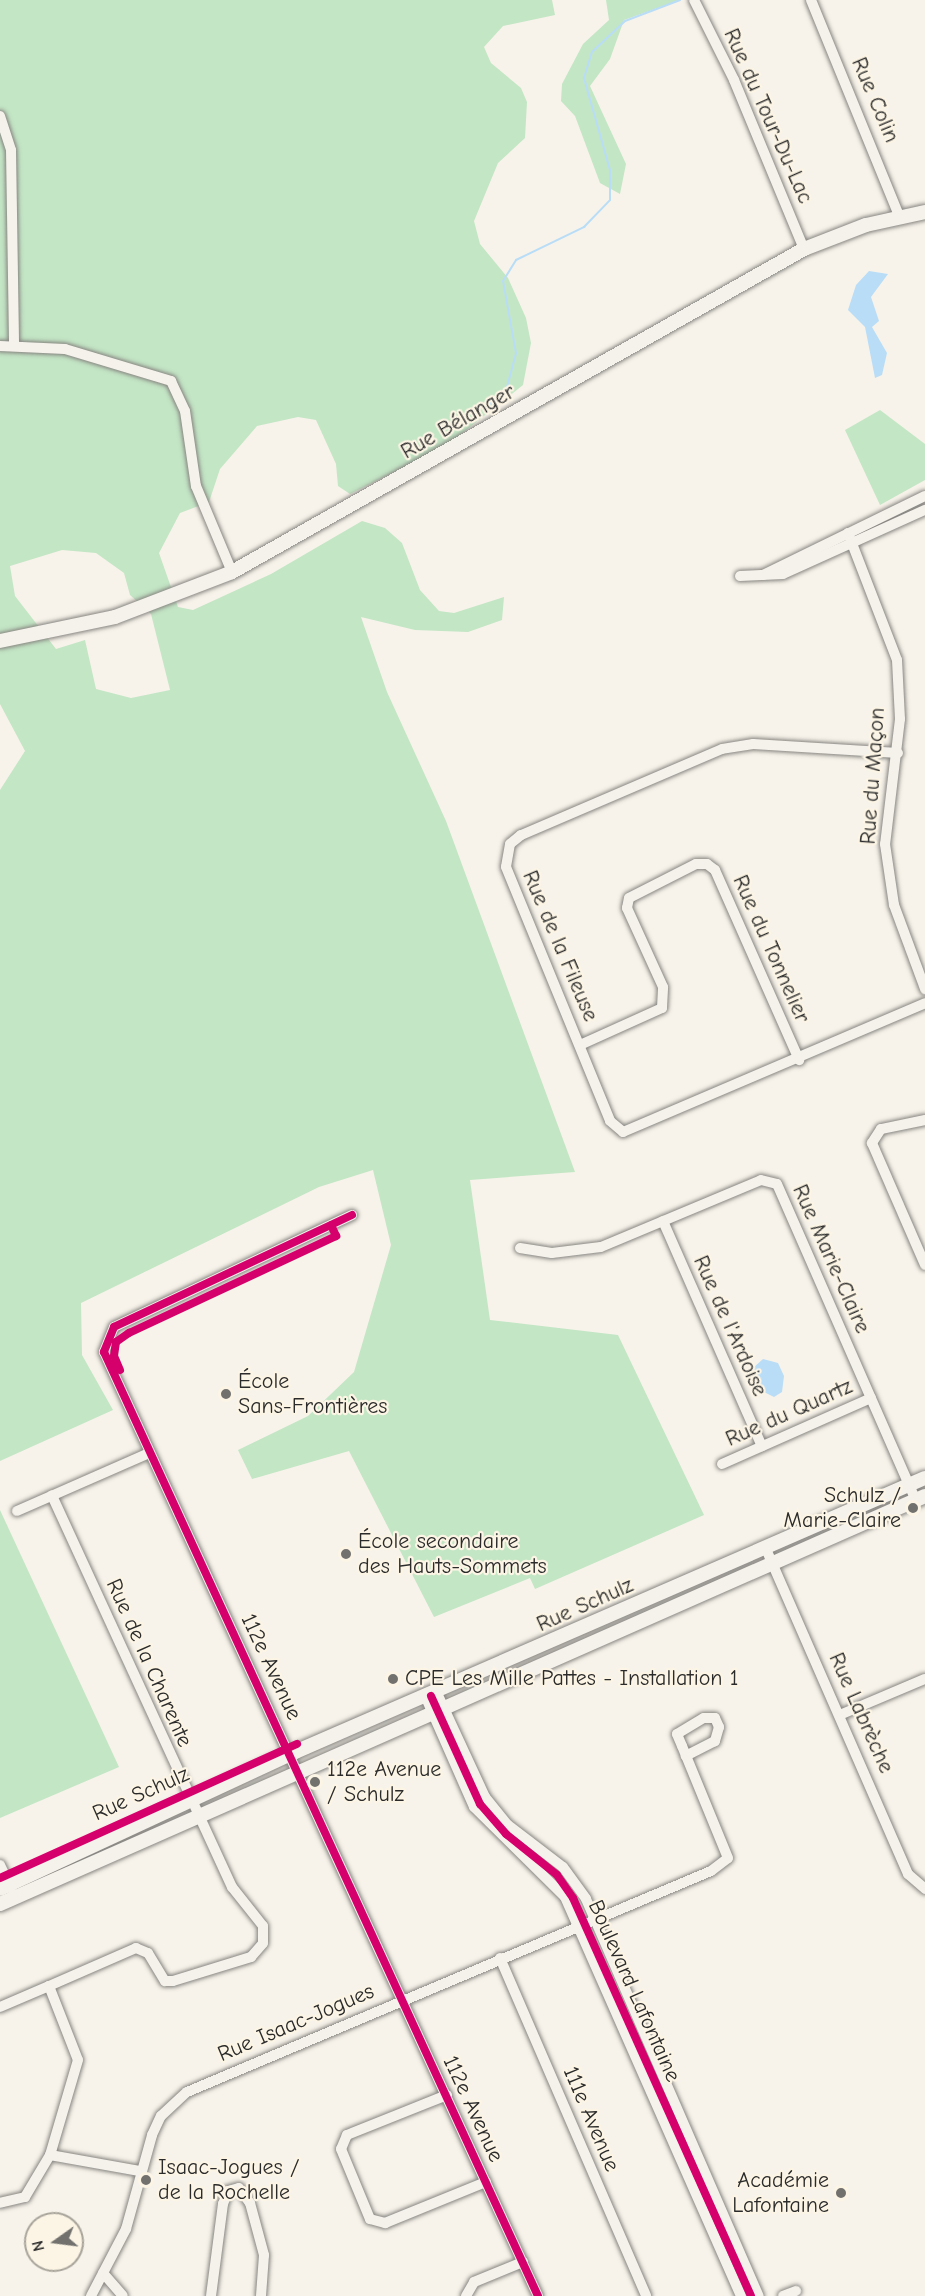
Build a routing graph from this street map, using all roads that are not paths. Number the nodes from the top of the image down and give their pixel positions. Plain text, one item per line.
1 (694, 0) edge
2 (812, 0) edge
3 (0, 116) edge
4 (925, 212) edge
5 (899, 216) junction
6 (804, 249) junction
7 (0, 346) edge
8 (14, 346) junction
9 (925, 496) edge
10 (925, 510) edge
11 (850, 538) junction
12 (232, 572) junction
13 (740, 576) dead end
14 (0, 640) edge
15 (898, 753) junction
16 (925, 989) edge
17 (925, 1004) edge
18 (580, 1045) junction
19 (799, 1060) junction
20 (925, 1120) edge
21 (352, 1215) dead end
22 (663, 1221) junction
23 (520, 1248) dead end
24 (925, 1265) edge
25 (871, 1398) junction
26 (762, 1446) junction
27 (149, 1453) junction
28 (722, 1464) dead end
29 (925, 1478) edge
30 (909, 1485) junction
31 (52, 1495) junction
32 (920, 1498) edge
33 (17, 1511) dead end
34 (766, 1549) junction
35 (772, 1564) junction
36 (925, 1679) edge
37 (434, 1702) junction
38 (842, 1714) junction
39 (357, 1726) junction
40 (363, 1742) junction
41 (292, 1754) junction
42 (686, 1756) dead end
43 (299, 1770) junction
44 (190, 1801) junction
45 (198, 1817) junction
46 (0, 1865) edge
47 (925, 1889) edge
48 (8, 1890) edge
49 (0, 1904) edge
50 (594, 1916) junction
51 (577, 1924) junction
52 (500, 1958) junction
53 (49, 1986) junction
54 (402, 1998) junction
55 (0, 2007) edge
56 (447, 2095) junction
57 (50, 2155) junction
58 (140, 2171) junction
59 (486, 2182) junction
60 (0, 2203) edge
61 (523, 2262) junction
62 (103, 2273) junction
63 (796, 2291) dead end
64 (91, 2296) edge
65 (123, 2296) edge
66 (211, 2296) edge
67 (261, 2296) edge
68 (466, 2296) edge
69 (538, 2296) edge
70 (646, 2296) edge
71 (741, 2296) edge
72 (759, 2296) edge
73 (783, 2296) edge

1 - 6 street, Rue du Tour-Du-Lac
2 - 5 street, Rue Colin
3 - 8 street
4 - 5 street, Rue Bélanger
5 - 6 street, Rue Bélanger
6 - 12 street, Rue Bélanger
7 - 8 street
8 - 12 street
9 - 11 street
10 - 11 street
11 - 13 street
11 - 15 street, Rue du Maçon
12 - 14 street, Rue Bélanger
15 - 16 street, Rue du Maçon
15 - 18 street, Rue de la Fileuse
17 - 19 street, Rue de la Fileuse
18 - 19 street, Rue de la Fileuse
18 - 19 street, Rue du Tonnelier
20 - 24 street
21 - 27 street, 112e Avenue
22 - 23 street, Rue Marie-Claire
22 - 25 street, Rue Marie-Claire
22 - 26 street, Rue de l'Ardoise
25 - 26 street, Rue du Quartz
25 - 30 street, Rue Marie-Claire
26 - 28 street, Rue du Quartz
27 - 31 street
27 - 41 street, 112e Avenue
29 - 30 street, Rue Schulz
30 - 32 street, Rue Marie-Claire
30 - 34 street, Rue Schulz
31 - 33 street
31 - 44 street, Rue de la Charente
32 - 35 street, Rue Schulz
34 - 35 street, Rue Labrèche
34 - 37 street, Rue Schulz
35 - 37 street, Rue Schulz
35 - 38 street, Rue Labrèche
36 - 38 street
37 - 39 street, Rue Schulz
37 - 40 street, Rue Schulz
37 - 50 street, Boulevard Lafontaine
37 - 51 street, Boulevard Lafontaine
38 - 47 street, Rue Labrèche
39 - 40 street
39 - 41 street, Rue Schulz
40 - 43 street, Rue Schulz
41 - 43 street, 112e Avenue
41 - 44 street, Rue Schulz
42 - 50 street, Rue Isaac-Jogues
43 - 45 street, Rue Schulz
43 - 54 street, 112e Avenue
44 - 45 street, Rue de la Charente
44 - 48 street, Rue Schulz
45 - 48 street, Rue Schulz
45 - 53 street, Rue de la Charente
46 - 48 street
48 - 49 street, Rue Schulz
50 - 51 street, Rue Isaac-Jogues
50 - 72 street, Boulevard Lafontaine
51 - 52 street, Rue Isaac-Jogues
51 - 71 street, Boulevard Lafontaine
52 - 54 street, Rue Isaac-Jogues
52 - 70 street, 111e Avenue
53 - 55 street
53 - 57 street
54 - 56 street, 112e Avenue
54 - 58 street, Rue Isaac-Jogues
56 - 59 street, 112e Avenue
56 - 59 street
57 - 58 street
57 - 60 street
58 - 62 street, Rue Isaac-Jogues
59 - 61 street, 112e Avenue
61 - 68 street
61 - 69 street, 112e Avenue
62 - 64 street, Rue Isaac-Jogues
62 - 65 street
63 - 73 street
66 - 67 street

